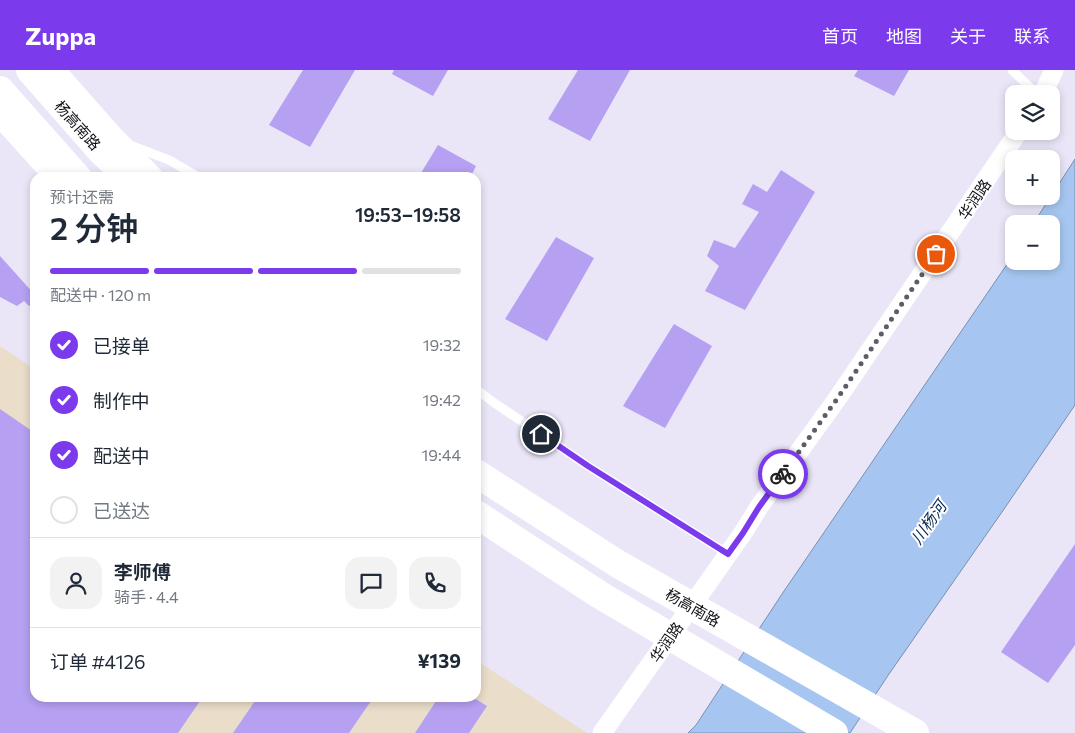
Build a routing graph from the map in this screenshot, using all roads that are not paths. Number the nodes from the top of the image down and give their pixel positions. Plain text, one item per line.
1 (30, 70) edge
2 (50, 70) edge
3 (1012, 70) edge
4 (1054, 70) edge
5 (1028, 85) edge
6 (1047, 85) edge
7 (0, 90) edge
8 (0, 111) edge
9 (109, 137) junction
10 (1013, 140) edge
11 (55, 172) edge
12 (73, 172) edge
13 (123, 172) edge
14 (143, 172) edge
15 (190, 172) edge
16 (481, 393) edge
17 (484, 478) edge
18 (481, 517) edge
19 (728, 554) junction
20 (602, 733) edge
21 (834, 733) edge
22 (915, 733) edge

1 - 13 main road, 杨高南路
2 - 9 main road, 杨高南路
3 - 5 lane
4 - 6 street
7 - 12 main road
8 - 11 main road
9 - 14 main road, 杨高南路
9 - 15 lane, 杨高南路
10 - 19 street, 华润路
16 - 19 lane
17 - 22 main road, 杨高南路
18 - 21 main road
19 - 20 street, 华润路

